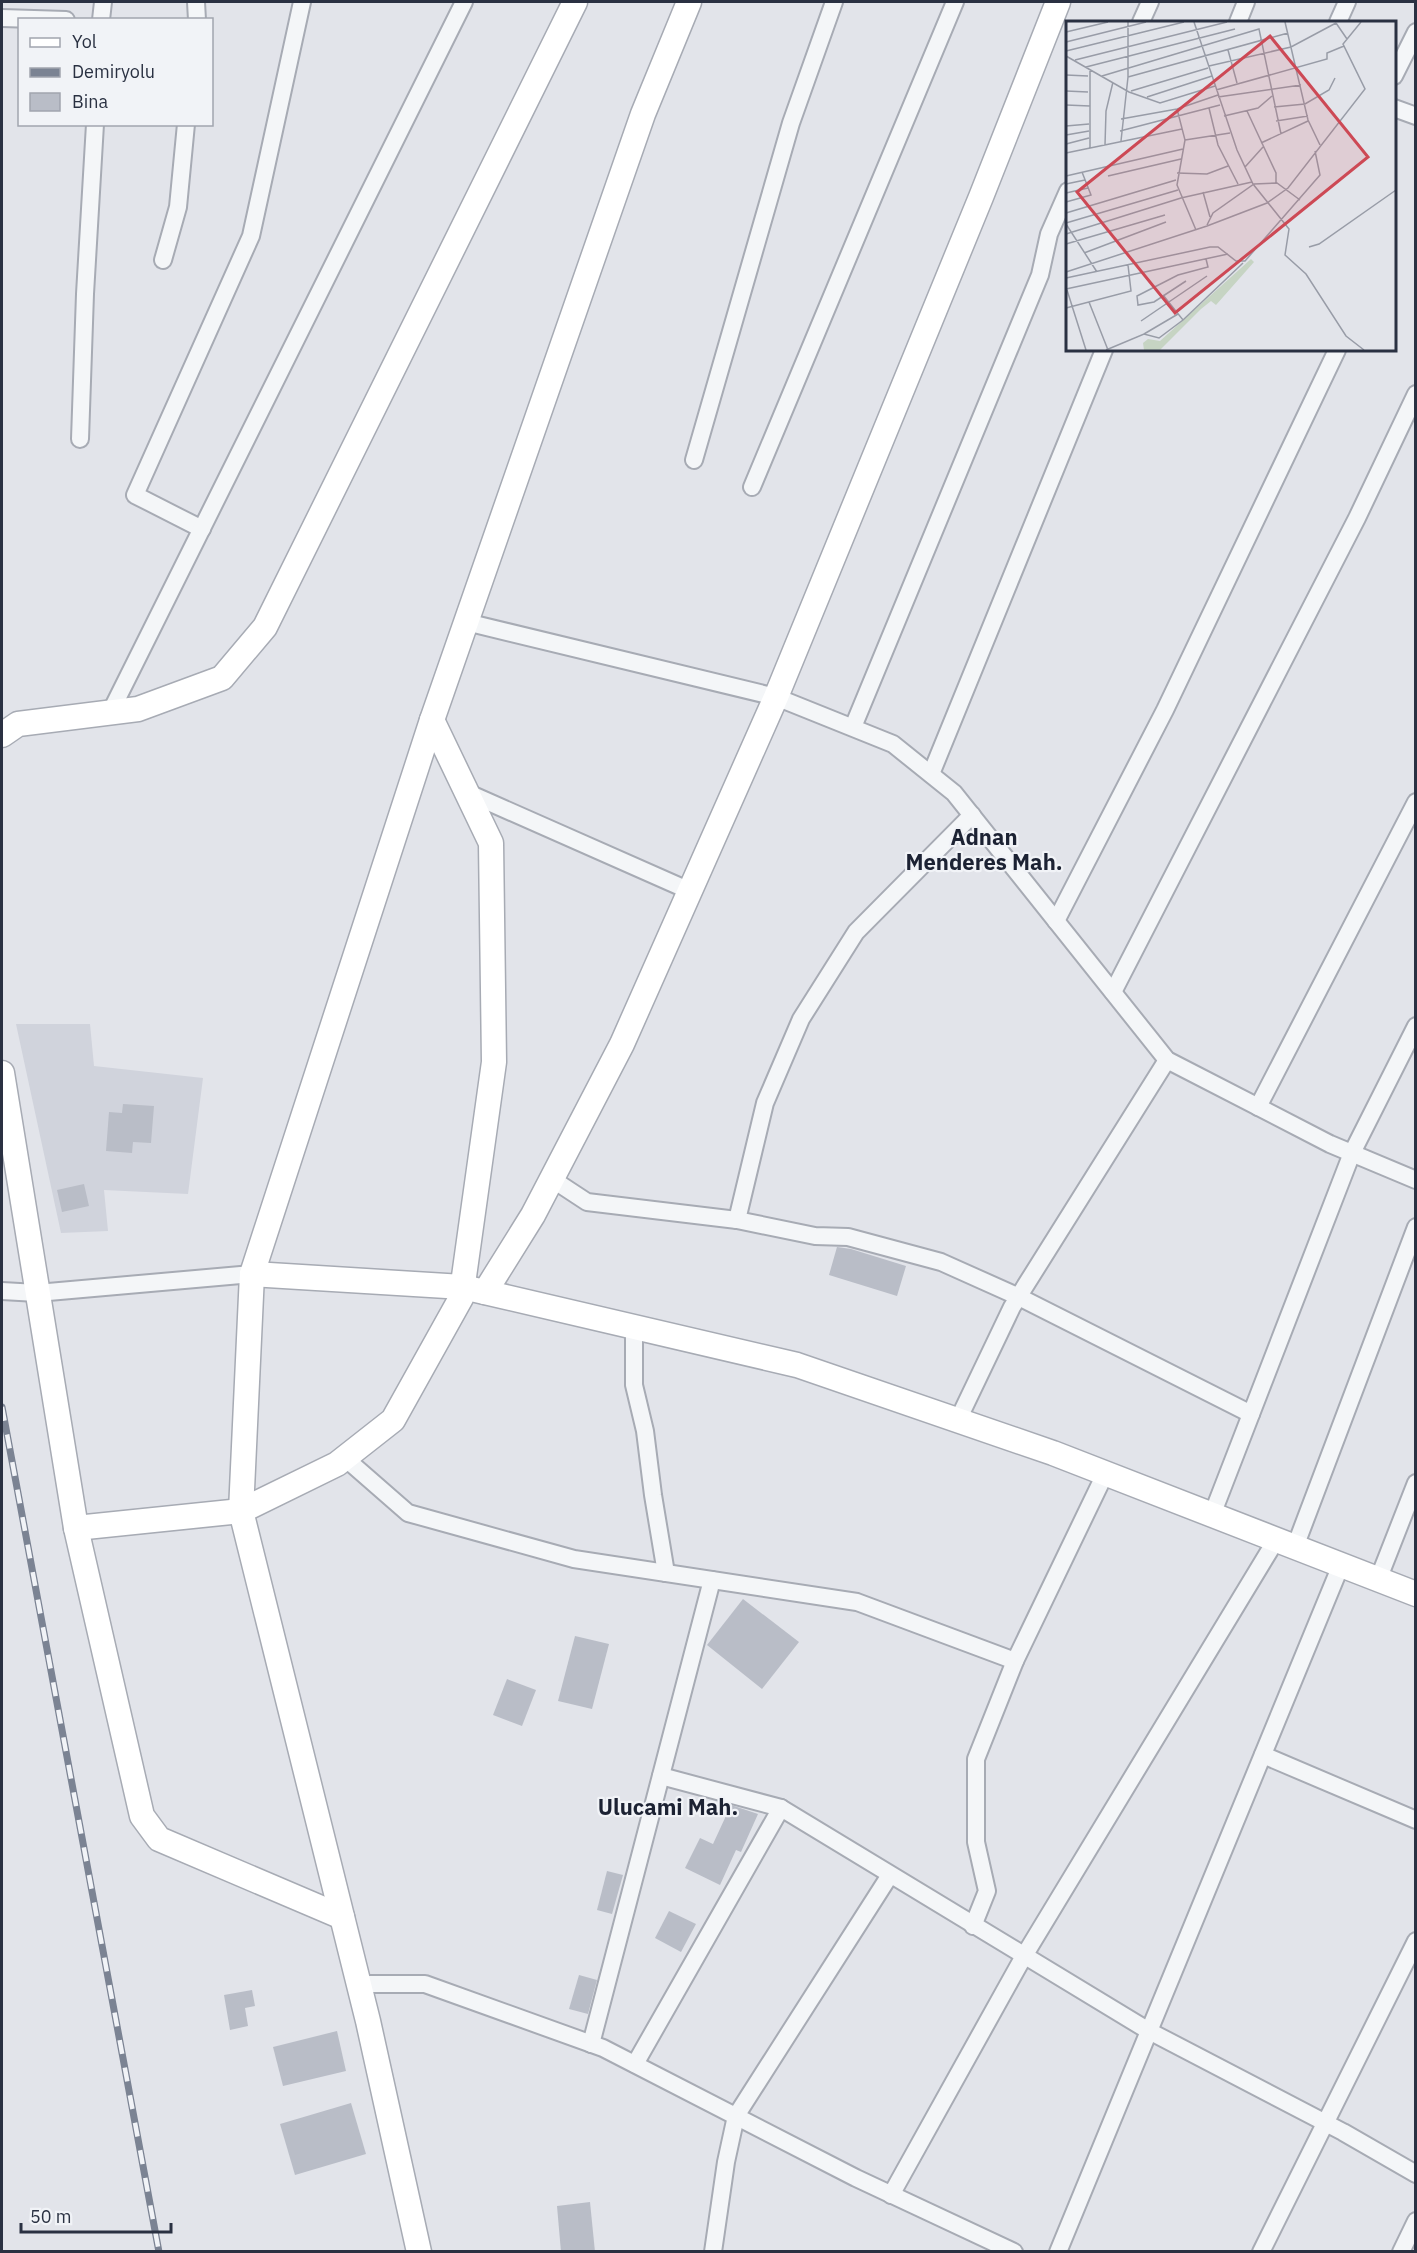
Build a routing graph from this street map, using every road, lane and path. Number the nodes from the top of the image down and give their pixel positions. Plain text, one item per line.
1 (103, 2) edge
2 (196, 2) edge
3 (302, 2) edge
4 (464, 2) edge
5 (575, 2) edge
6 (689, 2) edge
7 (834, 2) edge
8 (956, 2) edge
9 (1058, 2) edge
10 (1150, 2) edge
11 (1246, 2) edge
12 (1347, 2) edge
13 (2, 18) edge
14 (18, 18) edge
15 (101, 18) edge
16 (197, 18) edge
17 (1141, 21) edge
18 (1238, 21) edge
19 (1338, 21) edge
20 (1416, 32) edge
21 (1396, 74) edge
22 (1396, 108) edge
23 (1416, 116) edge
24 (95, 126) edge
25 (186, 126) edge
26 (1066, 196) edge
27 (163, 260) dead end
28 (1104, 351) edge
29 (1337, 351) edge
30 (1416, 394) edge
31 (80, 439) dead end
32 (694, 460) dead end
33 (752, 487) dead end
34 (202, 529) junction
35 (466, 622) junction
36 (776, 697) junction
37 (110, 713) junction
38 (432, 720) junction
39 (853, 727) junction
40 (2, 735) edge
41 (931, 774) junction
42 (466, 792) junction
43 (1416, 802) edge
44 (972, 815) junction
45 (690, 891) junction
46 (1056, 921) junction
47 (1113, 992) junction
48 (1416, 1026) edge
49 (1167, 1060) junction
50 (2, 1073) edge
51 (1258, 1107) junction
52 (1352, 1153) junction
53 (552, 1179) junction
54 (1416, 1180) edge
55 (737, 1220) junction
56 (1416, 1227) edge
57 (252, 1274) junction
58 (474, 1289) junction
59 (2, 1291) edge
60 (37, 1293) junction
61 (1019, 1297) junction
62 (634, 1327) junction
63 (1251, 1414) junction
64 (958, 1420) junction
65 (345, 1458) junction
66 (1105, 1474) junction
67 (1416, 1483) edge
68 (241, 1511) junction
69 (1212, 1515) junction
70 (76, 1528) junction
71 (1286, 1544) junction
72 (1341, 1565) junction
73 (666, 1573) junction
74 (712, 1580) junction
75 (1378, 1580) junction
76 (1416, 1594) edge
77 (1015, 1661) junction
78 (1263, 1755) junction
79 (661, 1776) junction
80 (781, 1808) junction
81 (1416, 1820) edge
82 (890, 1875) junction
83 (342, 1917) junction
84 (973, 1926) junction
85 (1416, 1941) edge
86 (1024, 1956) junction
87 (359, 1983) junction
88 (1149, 2031) junction
89 (591, 2044) junction
90 (635, 2064) junction
91 (736, 2116) junction
92 (1324, 2122) junction
93 (1416, 2174) edge
94 (891, 2194) junction
95 (1416, 2221) edge
96 (419, 2252) edge
97 (713, 2252) edge
98 (1014, 2252) edge
99 (1058, 2252) edge
100 (1261, 2252) edge
101 (1401, 2252) edge

1 - 15 street
2 - 16 street
3 - 34 street
4 - 34 street
5 - 37 street
6 - 35 street
7 - 32 street
8 - 33 street
9 - 36 street
10 - 17 street
11 - 18 street
12 - 19 street
13 - 14 street
20 - 21 street
22 - 23 street
24 - 31 street
25 - 27 street
26 - 39 street
28 - 41 street
29 - 46 street
30 - 47 street
34 - 37 street
35 - 36 street
35 - 38 street
36 - 39 street
36 - 45 street
37 - 40 street
38 - 42 street
38 - 57 street
39 - 41 street
41 - 44 street
42 - 45 street
42 - 58 street
43 - 51 street
44 - 46 street
44 - 55 street
45 - 53 street
46 - 47 street
47 - 49 street
48 - 52 street
49 - 51 street
49 - 61 street
50 - 60 street
51 - 52 street
52 - 54 street
52 - 63 street
53 - 55 street
53 - 58 street
55 - 61 street
56 - 71 street
57 - 58 street
57 - 60 street
57 - 68 street
58 - 62 street
58 - 65 street
59 - 60 street
60 - 70 street
61 - 63 street
61 - 64 street
62 - 64 street
62 - 73 street
63 - 69 street
64 - 66 street
65 - 68 street
65 - 73 street
66 - 69 street
66 - 77 street
67 - 75 street
68 - 70 street
68 - 83 street
69 - 71 street
70 - 83 street
71 - 72 street
71 - 86 street
72 - 75 street
72 - 78 street
73 - 74 street
74 - 77 street
74 - 79 street
75 - 76 street
77 - 84 street
78 - 81 street
78 - 88 street
79 - 80 street
79 - 89 street
80 - 82 street
80 - 90 street
82 - 84 street
82 - 91 street
83 - 87 street
84 - 86 street
85 - 92 street
86 - 88 street
86 - 94 street
87 - 89 street
87 - 96 street
88 - 92 street
88 - 99 street
89 - 90 street
90 - 91 street
91 - 94 street
91 - 97 street
92 - 93 street
92 - 100 street
94 - 98 street
95 - 101 street

